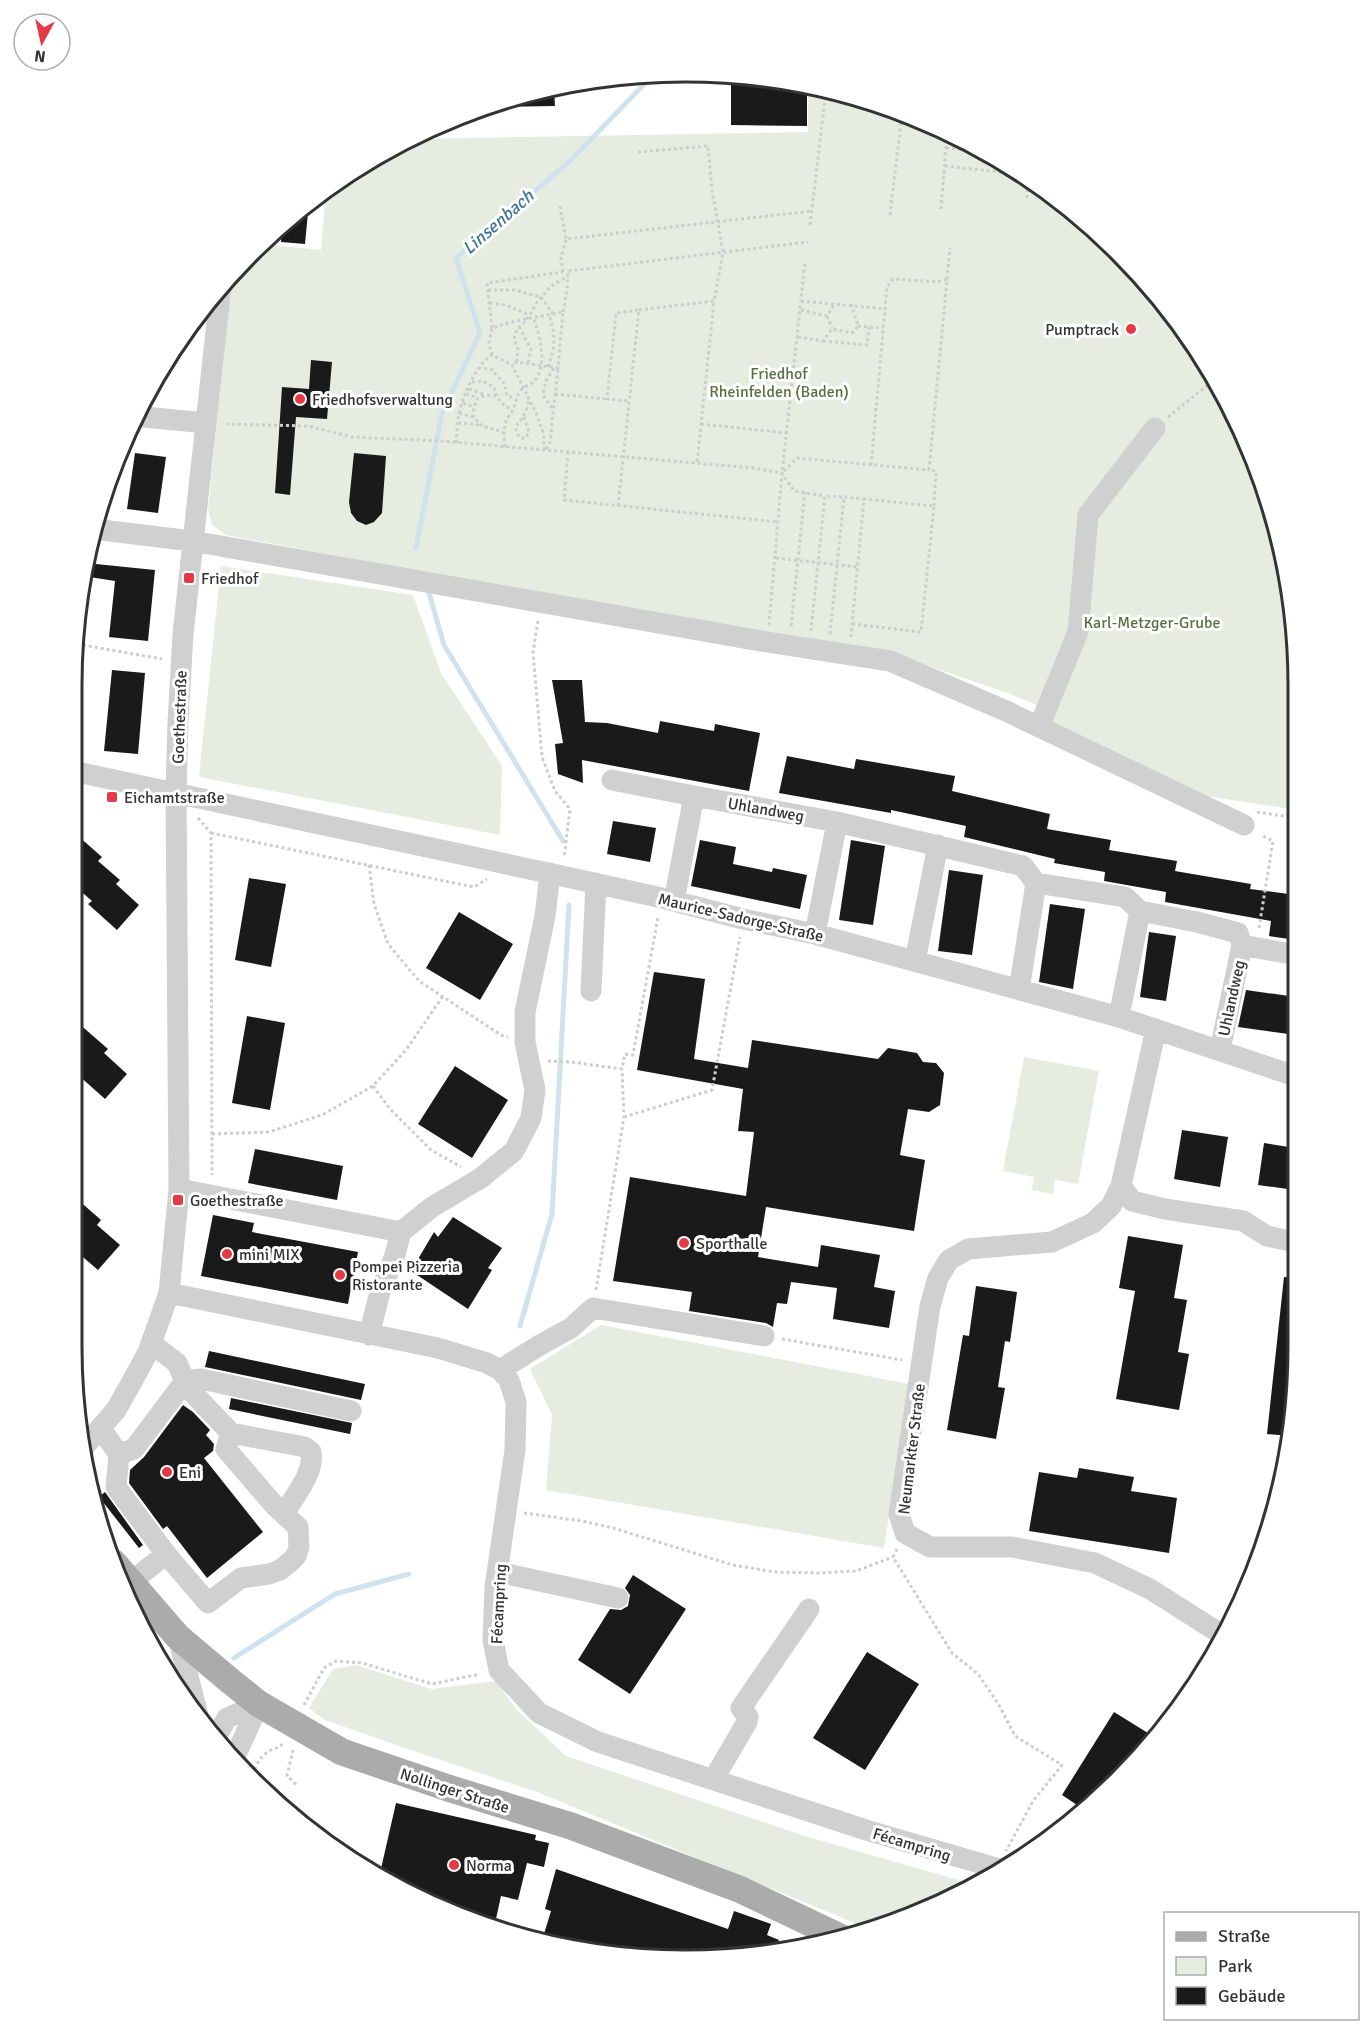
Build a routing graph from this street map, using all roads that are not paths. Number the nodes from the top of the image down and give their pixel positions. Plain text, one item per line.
1 (219, 303) edge
2 (146, 417) edge
3 (206, 423) junction
4 (1155, 428) road end
5 (103, 530) edge
6 (192, 541) junction
7 (1039, 727) junction
8 (82, 773) edge
9 (612, 780) dead end
10 (176, 792) junction
11 (694, 796) junction
12 (837, 822) junction
13 (1244, 825) road end
14 (938, 845) junction
15 (556, 874) junction
16 (596, 883) junction
17 (1036, 883) junction
18 (668, 899) junction
19 (1140, 911) junction
20 (815, 934) junction
21 (1249, 946) junction
22 (1288, 954) edge
23 (915, 961) junction
24 (1019, 990) junction
25 (591, 991) dead end
26 (1119, 1017) junction
27 (1156, 1029) junction
28 (1220, 1050) junction
29 (1288, 1074) edge
30 (1121, 1186) junction
31 (179, 1189) junction
32 (401, 1232) junction
33 (1288, 1240) edge
34 (169, 1293) junction
35 (369, 1335) junction
36 (764, 1336) road end
37 (151, 1343) junction
38 (501, 1370) junction
39 (185, 1381) junction
40 (351, 1411) dead end
41 (100, 1428) junction
42 (231, 1432) junction
43 (90, 1439) edge
44 (118, 1454) junction
45 (284, 1514) junction
46 (166, 1554) junction
47 (498, 1572) junction
48 (131, 1584) edge
49 (134, 1589) edge
50 (618, 1598) dead end
51 (809, 1609) dead end
52 (1217, 1631) edge
53 (178, 1637) junction
54 (193, 1694) edge
55 (259, 1704) junction
56 (220, 1730) edge
57 (238, 1750) edge
58 (713, 1780) junction
59 (991, 1866) edge
60 (829, 1932) edge

1 - 3 street, Goethestraße
2 - 3 street
3 - 6 street, Goethestraße
4 - 7 street
5 - 6 street
6 - 7 street
6 - 10 street, Goethestraße
7 - 13 street
8 - 10 street
9 - 11 street, Uhlandweg
10 - 15 street, Maurice-Sadorge-Straße
10 - 31 street, Goethestraße
11 - 12 street, Uhlandweg
11 - 18 street
12 - 14 street, Uhlandweg
12 - 20 street
14 - 17 street, Uhlandweg
14 - 23 street
15 - 16 street, Maurice-Sadorge-Straße
15 - 32 street
16 - 18 street, Maurice-Sadorge-Straße
16 - 25 street
17 - 19 street, Uhlandweg
17 - 24 street
18 - 20 street, Maurice-Sadorge-Straße
19 - 21 street, Uhlandweg
19 - 26 street
20 - 23 street, Maurice-Sadorge-Straße
21 - 22 street, Uhlandweg
21 - 28 street, Uhlandweg
23 - 24 street, Maurice-Sadorge-Straße
24 - 26 street, Maurice-Sadorge-Straße
26 - 27 street, Maurice-Sadorge-Straße
27 - 28 street, Maurice-Sadorge-Straße
27 - 30 street, Neumarkter Straße
28 - 29 street, Maurice-Sadorge-Straße
30 - 33 street
30 - 52 street, Neumarkter Straße
31 - 32 street
31 - 34 street, Goethestraße
32 - 35 street
34 - 35 street
34 - 37 street, Goethestraße
35 - 38 street
36 - 38 street
37 - 39 street
37 - 41 street, Goethestraße
38 - 47 street, Fécampring
39 - 40 street
39 - 42 street
39 - 44 street
41 - 43 street, Goethestraße
41 - 44 street
42 - 45 street
42 - 45 street
44 - 46 street
45 - 46 street
46 - 48 street
47 - 50 street
47 - 58 street, Fécampring
49 - 53 main road, Nollinger Straße
51 - 58 street
53 - 54 street
53 - 55 main road, Nollinger Straße
55 - 56 street
55 - 57 street
55 - 60 main road, Nollinger Straße
58 - 59 street, Fécampring

